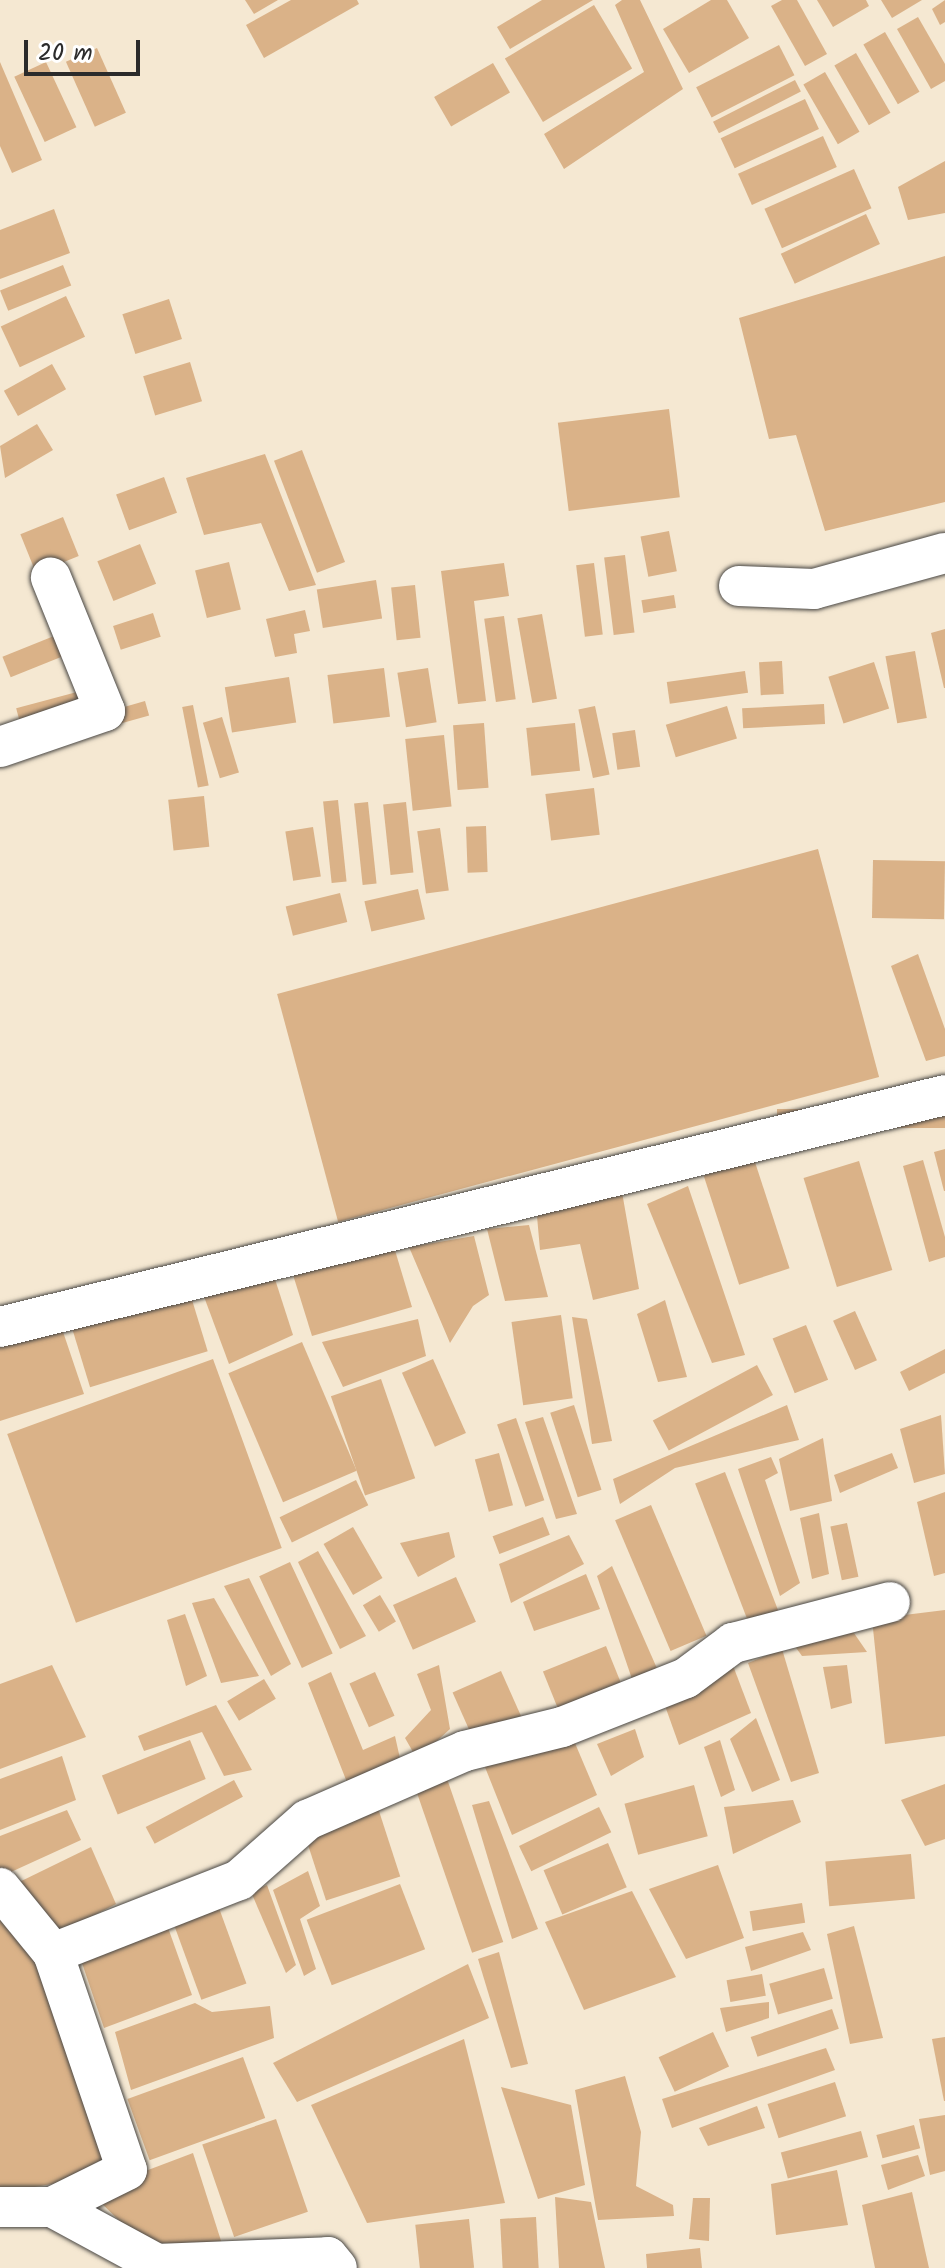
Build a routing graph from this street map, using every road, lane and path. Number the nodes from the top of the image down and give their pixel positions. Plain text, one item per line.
1 (945, 553) edge
2 (51, 578) dead end
3 (739, 586) dead end
4 (0, 747) edge
5 (945, 1095) edge
6 (0, 1327) edge
7 (890, 1602) dead end
8 (0, 1888) edge
9 (53, 1953) junction
10 (0, 2207) edge
11 (52, 2207) junction
12 (337, 2268) edge

1 - 3 street
2 - 4 street
5 - 6 street
7 - 9 street
8 - 9 street
9 - 11 street
10 - 11 street
11 - 12 street

